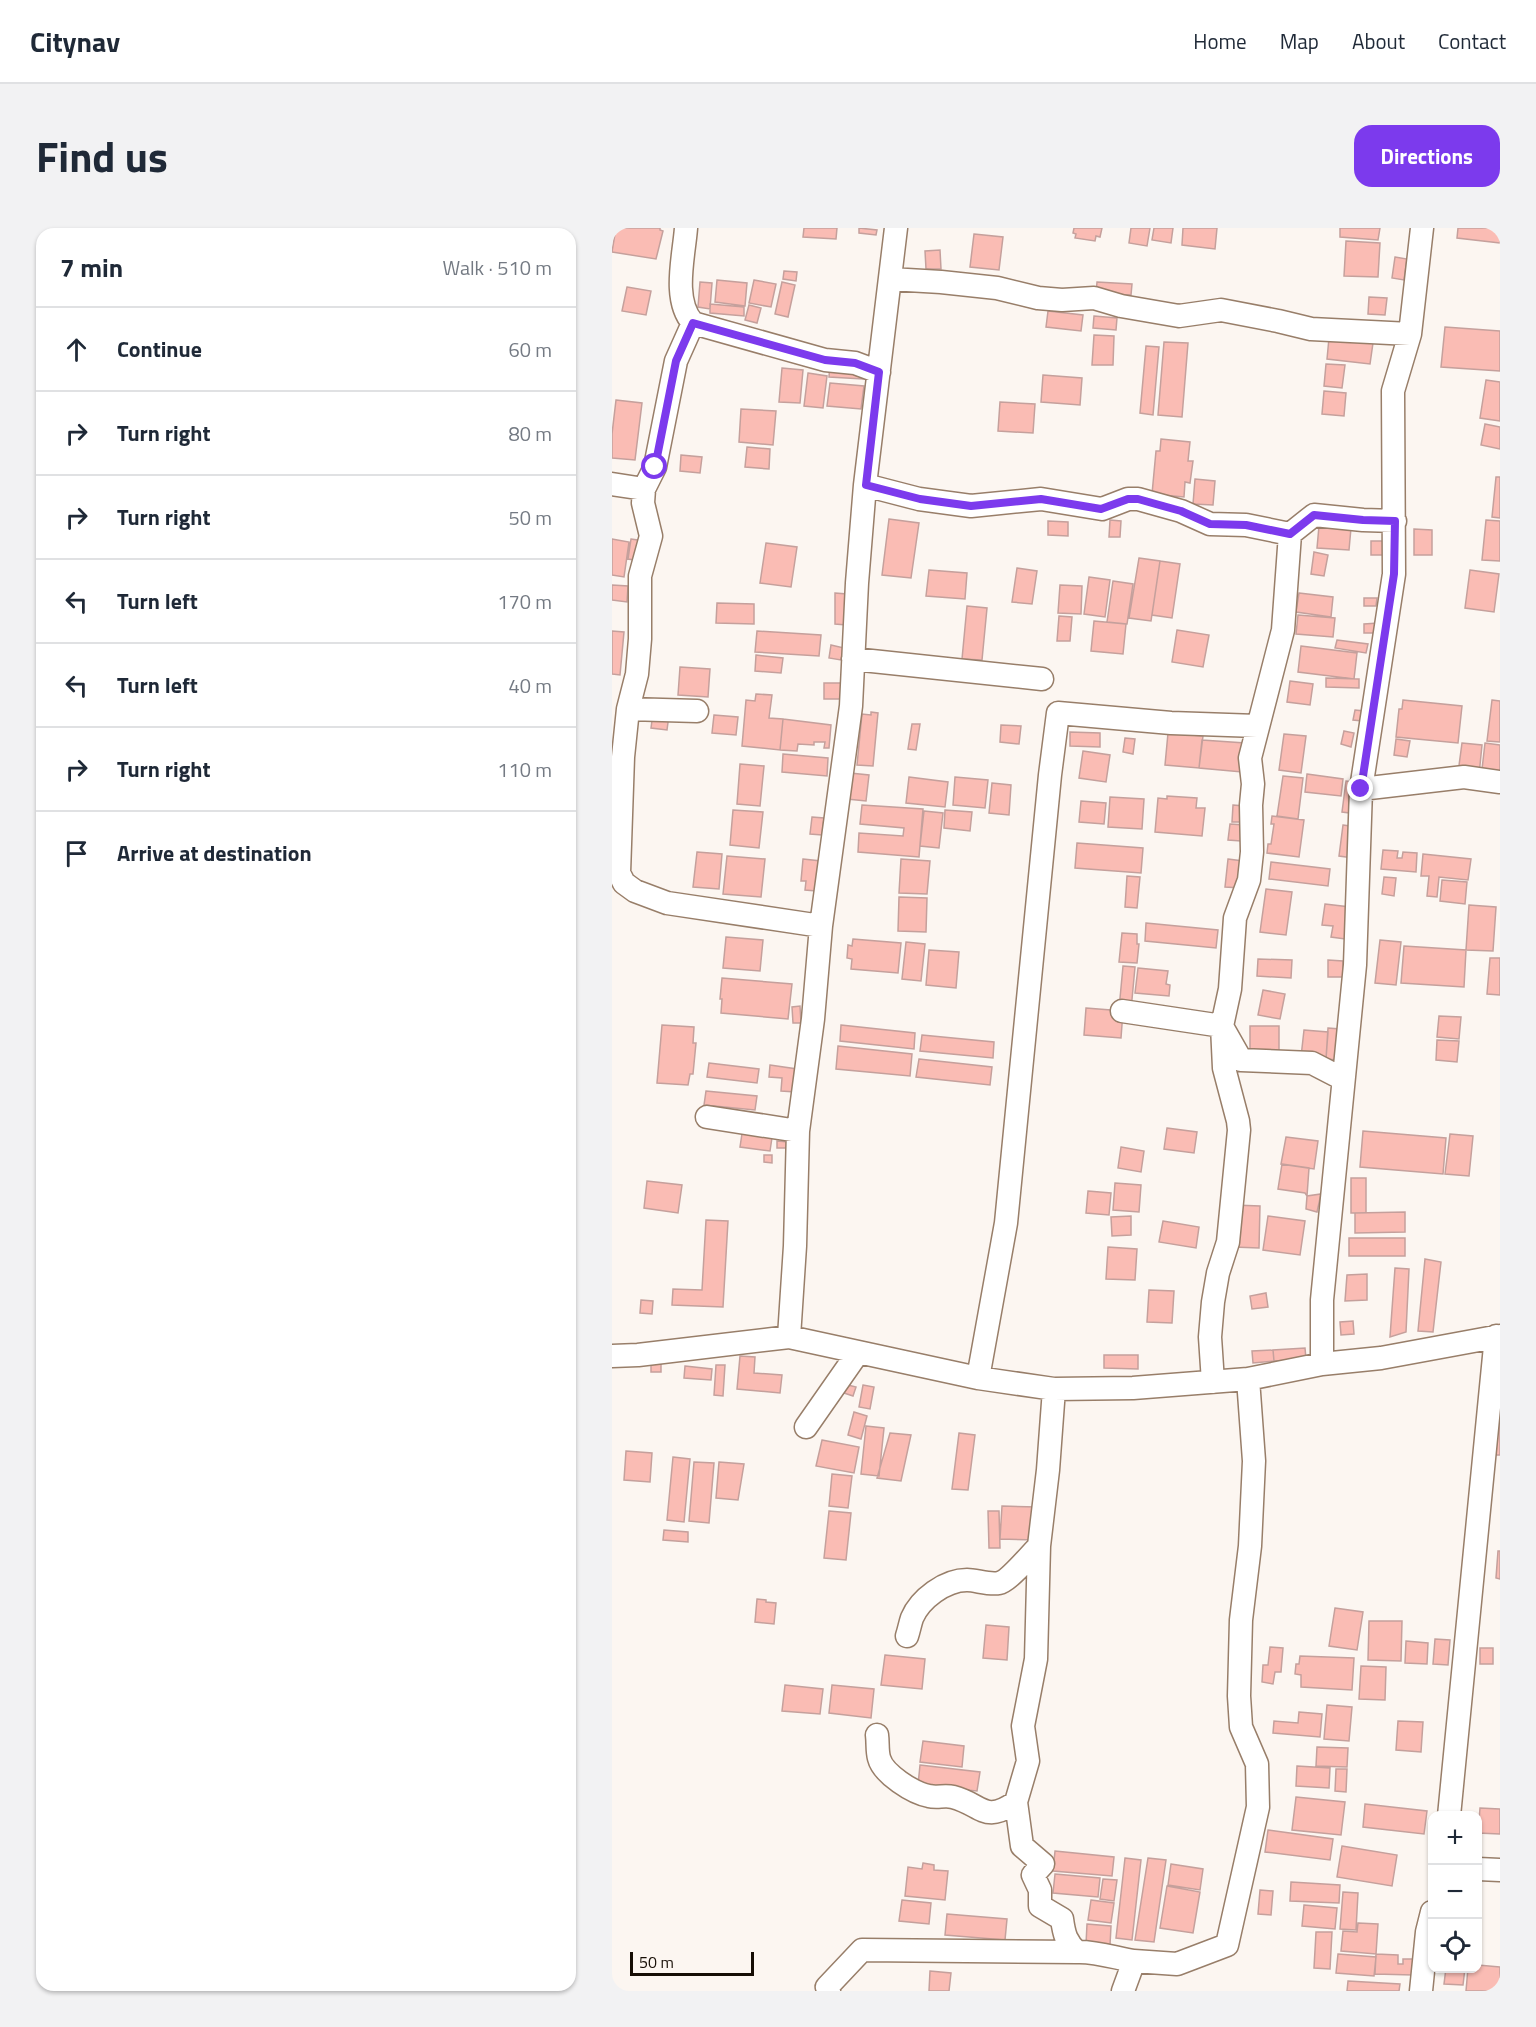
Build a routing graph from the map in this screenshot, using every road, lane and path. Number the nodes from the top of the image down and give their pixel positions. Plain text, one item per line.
1 (686, 228) edge
2 (896, 228) edge
3 (1422, 228) edge
4 (890, 279) junction
5 (693, 323) junction
6 (1410, 334) junction
7 (879, 372) junction
8 (612, 484) edge
9 (866, 485) junction
10 (644, 489) junction
11 (1395, 521) junction
12 (1290, 534) junction
13 (854, 659) junction
14 (1042, 679) dead end
15 (628, 709) junction
16 (697, 711) dead end
17 (1257, 726) junction
18 (1500, 782) edge
19 (1361, 789) junction
20 (821, 926) junction
21 (1122, 1011) dead end
22 (1222, 1026) junction
23 (1343, 1079) junction
24 (707, 1117) dead end
25 (798, 1131) junction
26 (1498, 1336) edge
27 (789, 1337) junction
28 (857, 1354) junction
29 (612, 1356) edge
30 (1322, 1364) junction
31 (978, 1378) junction
32 (1248, 1379) junction
33 (1213, 1382) junction
34 (1054, 1389) junction
35 (806, 1427) dead end
36 (1040, 1546) junction
37 (907, 1636) dead end
38 (877, 1735) dead end
39 (1016, 1802) junction
40 (1449, 1811) edge
41 (1482, 1869) edge
42 (1500, 1870) edge
43 (1430, 1919) edge
44 (1077, 1952) junction
45 (1134, 1961) junction
46 (829, 1991) edge
47 (1123, 1991) edge
48 (1421, 1991) edge

1 - 5 street
2 - 4 street
3 - 6 street
4 - 6 street
4 - 7 street
5 - 7 street
5 - 10 street
6 - 11 street
7 - 9 street
8 - 10 street
9 - 12 street
9 - 13 street
10 - 15 street
11 - 12 street
11 - 19 street
12 - 17 street
13 - 14 street
13 - 20 street
15 - 16 street
15 - 20 street
17 - 22 street
17 - 31 street
18 - 19 street
19 - 23 street
20 - 25 street
21 - 22 street
22 - 23 street
22 - 33 street
23 - 30 street
24 - 25 street
25 - 27 street
26 - 30 street
26 - 40 street
27 - 28 street
27 - 29 street
28 - 31 street
28 - 35 street
30 - 32 street
31 - 34 street
32 - 33 street
32 - 45 street
33 - 34 street
34 - 36 street
36 - 37 street
36 - 39 street
38 - 39 street
39 - 44 street
41 - 42 street
43 - 48 street
44 - 45 street
44 - 46 street
45 - 47 street

